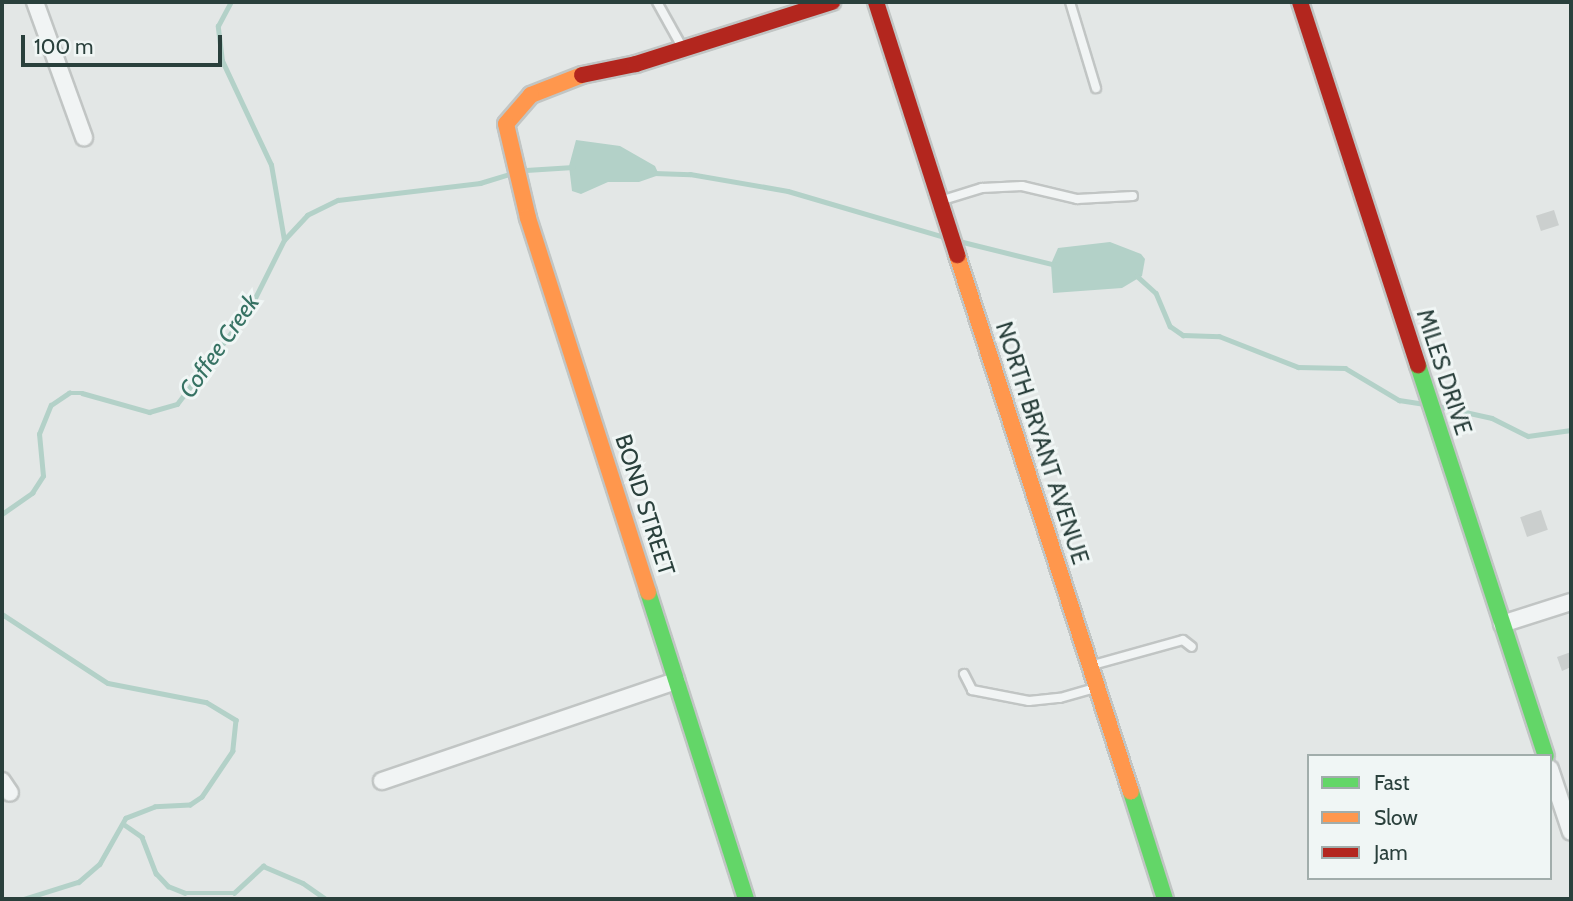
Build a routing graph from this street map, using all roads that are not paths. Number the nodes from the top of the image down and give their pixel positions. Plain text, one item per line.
1 (35, 2) edge
2 (657, 2) edge
3 (832, 2) edge
4 (876, 2) edge
5 (1070, 2) edge
6 (1300, 2) edge
7 (684, 49) junction
8 (1096, 88) dead end
9 (84, 137) dead end
10 (1133, 195) dead end
11 (940, 201) junction
12 (1571, 602) edge
13 (1502, 624) junction
14 (1192, 647) dead end
15 (1090, 666) junction
16 (964, 674) dead end
17 (677, 681) junction
18 (1097, 687) junction
19 (1545, 754) edge
20 (1552, 775) edge
21 (382, 781) dead end
22 (1571, 832) edge
23 (746, 899) edge
24 (1165, 899) edge

1 - 9 street
2 - 7 lane
3 - 7 street
4 - 11 street, NORTH BRYANT AVENUE
5 - 8 lane
6 - 13 street, MILES DRIVE
7 - 17 street, BOND STREET
10 - 11 lane
11 - 15 street, NORTH BRYANT AVENUE
12 - 13 street
13 - 19 street, MILES DRIVE
14 - 15 lane
15 - 18 street, NORTH BRYANT AVENUE
16 - 18 lane
17 - 21 street
17 - 23 street, BOND STREET
18 - 24 street, NORTH BRYANT AVENUE
20 - 22 street

